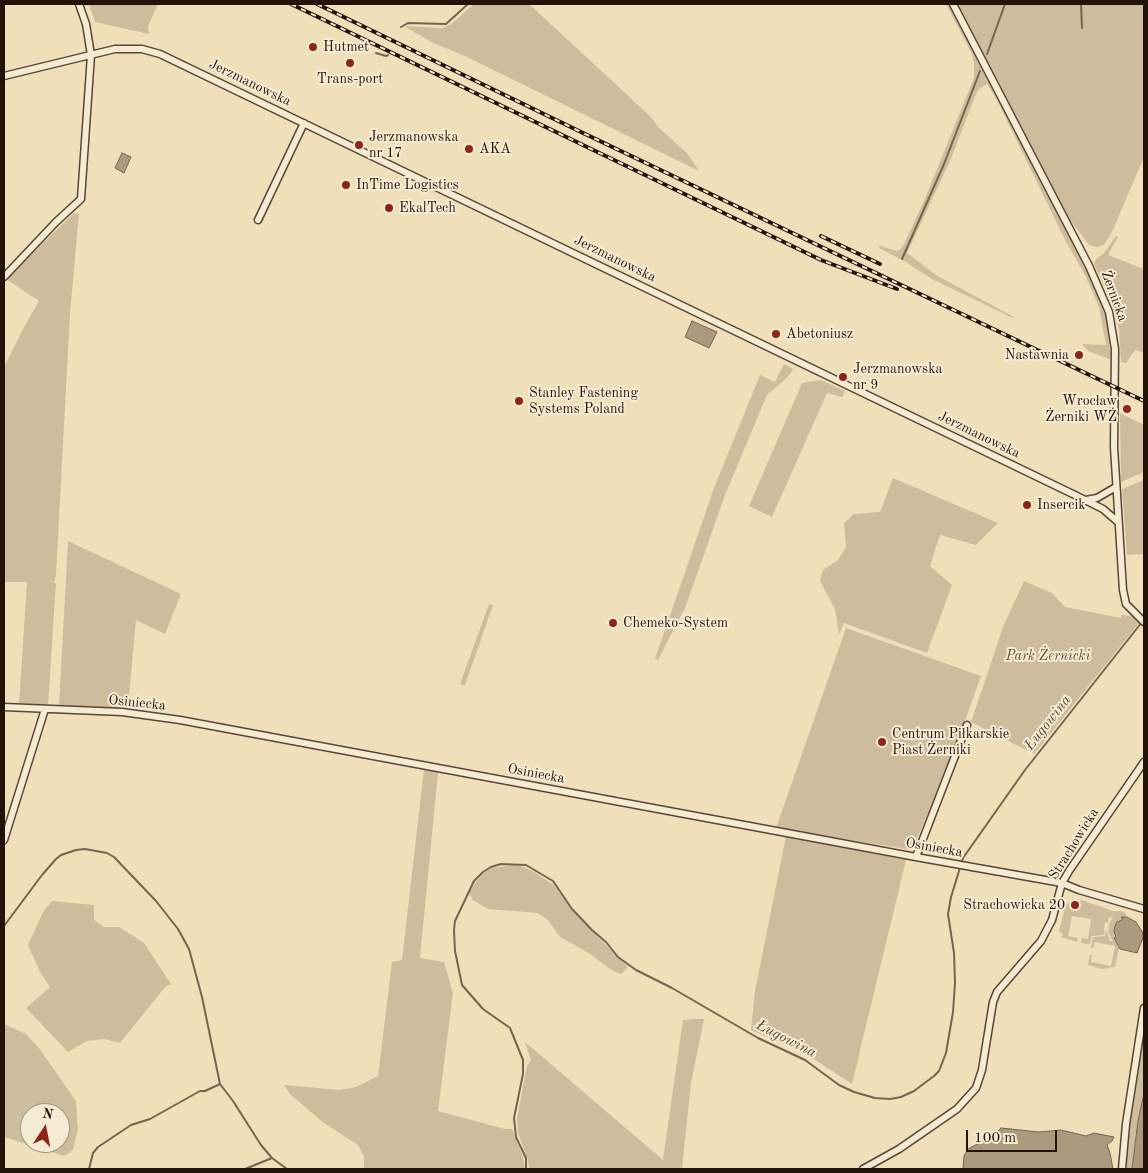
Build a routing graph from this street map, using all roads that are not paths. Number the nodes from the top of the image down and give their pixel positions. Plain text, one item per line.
1 (79, 4) edge
2 (952, 4) edge
3 (91, 55) junction
4 (4, 76) edge
5 (304, 123) junction
6 (258, 220) dead end
7 (4, 277) edge
8 (1116, 487) junction
9 (1085, 500) junction
10 (1118, 522) junction
11 (1142, 620) edge
12 (4, 707) edge
13 (44, 709) junction
14 (967, 725) dead end
15 (1144, 762) edge
16 (4, 840) edge
17 (916, 857) junction
18 (1062, 883) junction
19 (1144, 909) edge
20 (1144, 1008) edge
21 (864, 1169) edge
22 (1122, 1169) edge

1 - 3 street
2 - 8 street, Żernicka
3 - 4 street, Jerzmanowska
3 - 5 street, Jerzmanowska
3 - 7 street
5 - 6 street
5 - 9 street, Jerzmanowska
8 - 9 street
8 - 10 street, Żernicka
9 - 10 street, Jerzmanowska
10 - 11 street, Żernicka
12 - 13 street, Osiniecka
13 - 16 street
13 - 17 street, Osiniecka
14 - 17 street
15 - 18 street, Strachowicka
17 - 18 street, Osiniecka
18 - 19 street, Osiniecka
18 - 21 street, Strachowicka
20 - 22 street

